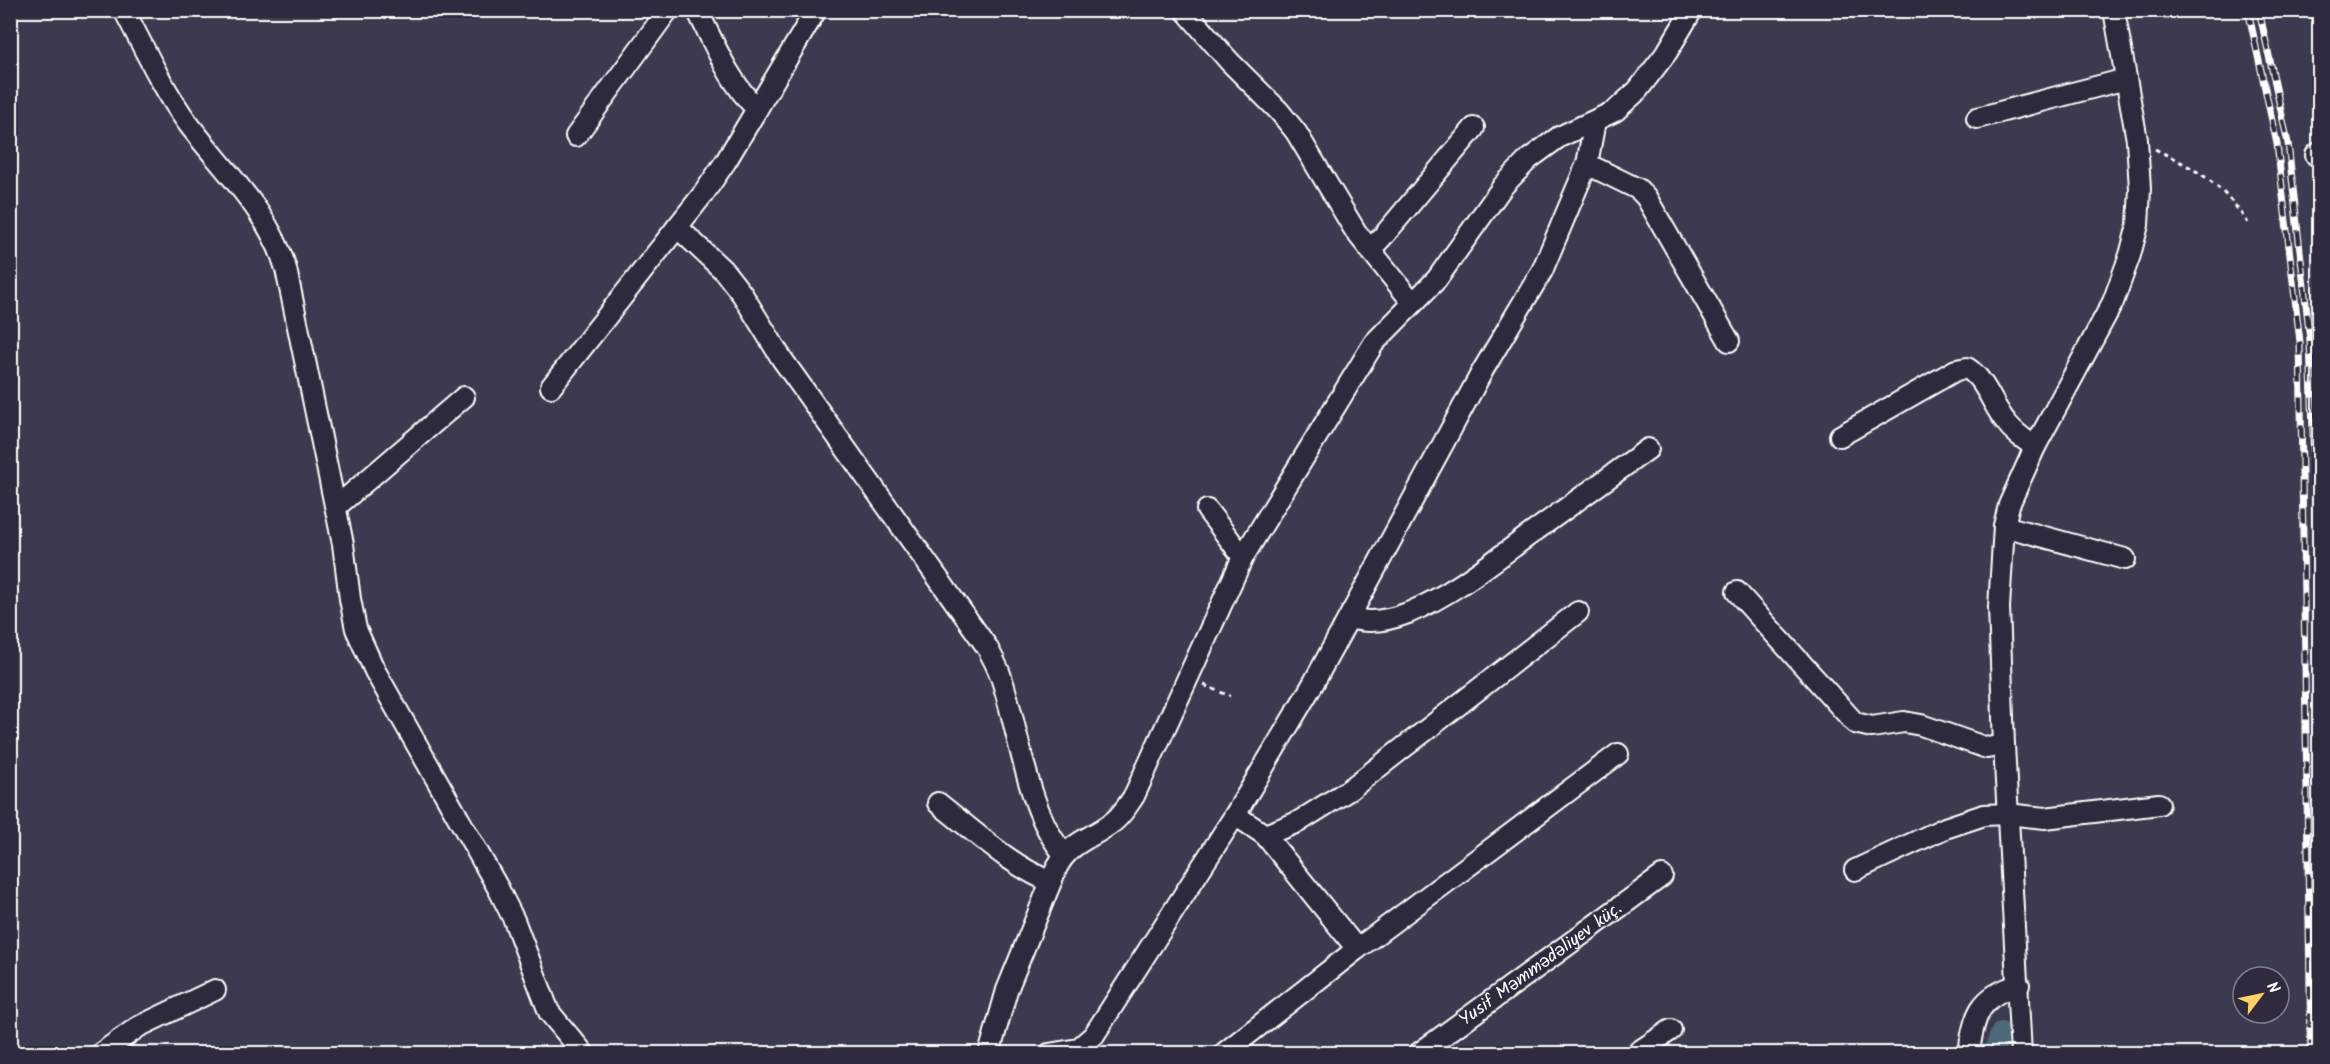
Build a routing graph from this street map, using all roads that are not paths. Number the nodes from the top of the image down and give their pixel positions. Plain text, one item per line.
1 (124, 10) edge
2 (668, 10) edge
3 (698, 10) edge
4 (816, 10) edge
5 (1185, 10) edge
6 (1692, 10) edge
7 (2114, 10) edge
8 (2126, 79) junction
9 (757, 109) junction
10 (1977, 117) dead end
11 (1595, 121) junction
12 (1474, 128) dead end
13 (576, 136) dead end
14 (1587, 164) junction
15 (677, 226) junction
16 (1370, 250) junction
17 (1413, 303) junction
18 (1729, 342) dead end
19 (551, 387) dead end
20 (464, 397) dead end
21 (1840, 436) dead end
22 (2035, 447) junction
23 (1648, 448) dead end
24 (336, 507) junction
25 (1207, 510) dead end
26 (2004, 526) junction
27 (1243, 557) junction
28 (2125, 559) dead end
29 (1737, 592) dead end
30 (1578, 612) dead end
31 (1350, 618) junction
32 (2004, 745) junction
33 (1618, 754) dead end
34 (938, 803) dead end
35 (2159, 804) dead end
36 (2007, 814) junction
37 (1234, 815) junction
38 (1265, 835) junction
39 (1064, 854) junction
40 (1855, 870) dead end
41 (1662, 876) dead end
42 (1051, 882) junction
43 (1357, 950) junction
44 (2019, 985) junction
45 (215, 990) dead end
46 (1671, 1030) dead end
47 (100, 1053) edge
48 (584, 1053) edge
49 (990, 1053) edge
50 (1049, 1053) edge
51 (1223, 1053) edge
52 (1418, 1053) edge
53 (1635, 1053) edge
54 (1970, 1053) edge
55 (2021, 1053) edge

1 - 24 street
2 - 13 street
3 - 9 street
4 - 9 street
5 - 16 street
6 - 11 street
7 - 8 street
8 - 10 street
8 - 22 street
9 - 15 street
11 - 14 street
11 - 17 street
12 - 16 street
14 - 18 street
14 - 31 street
15 - 19 street
15 - 39 street
16 - 17 street
17 - 27 street
20 - 24 street
21 - 22 street
22 - 26 street
23 - 31 street
24 - 48 street
25 - 27 street
26 - 28 street
26 - 32 street
27 - 39 street
29 - 32 street
30 - 38 street
31 - 37 street
32 - 36 street
33 - 43 street
34 - 42 street
35 - 36 street
36 - 40 street
36 - 44 street
37 - 38 street
37 - 50 street
38 - 43 street
39 - 42 street
41 - 52 street, Yusif Məmmədəliyev küç.
42 - 49 street
43 - 51 street
44 - 54 street
44 - 55 street
45 - 47 street
46 - 53 street

